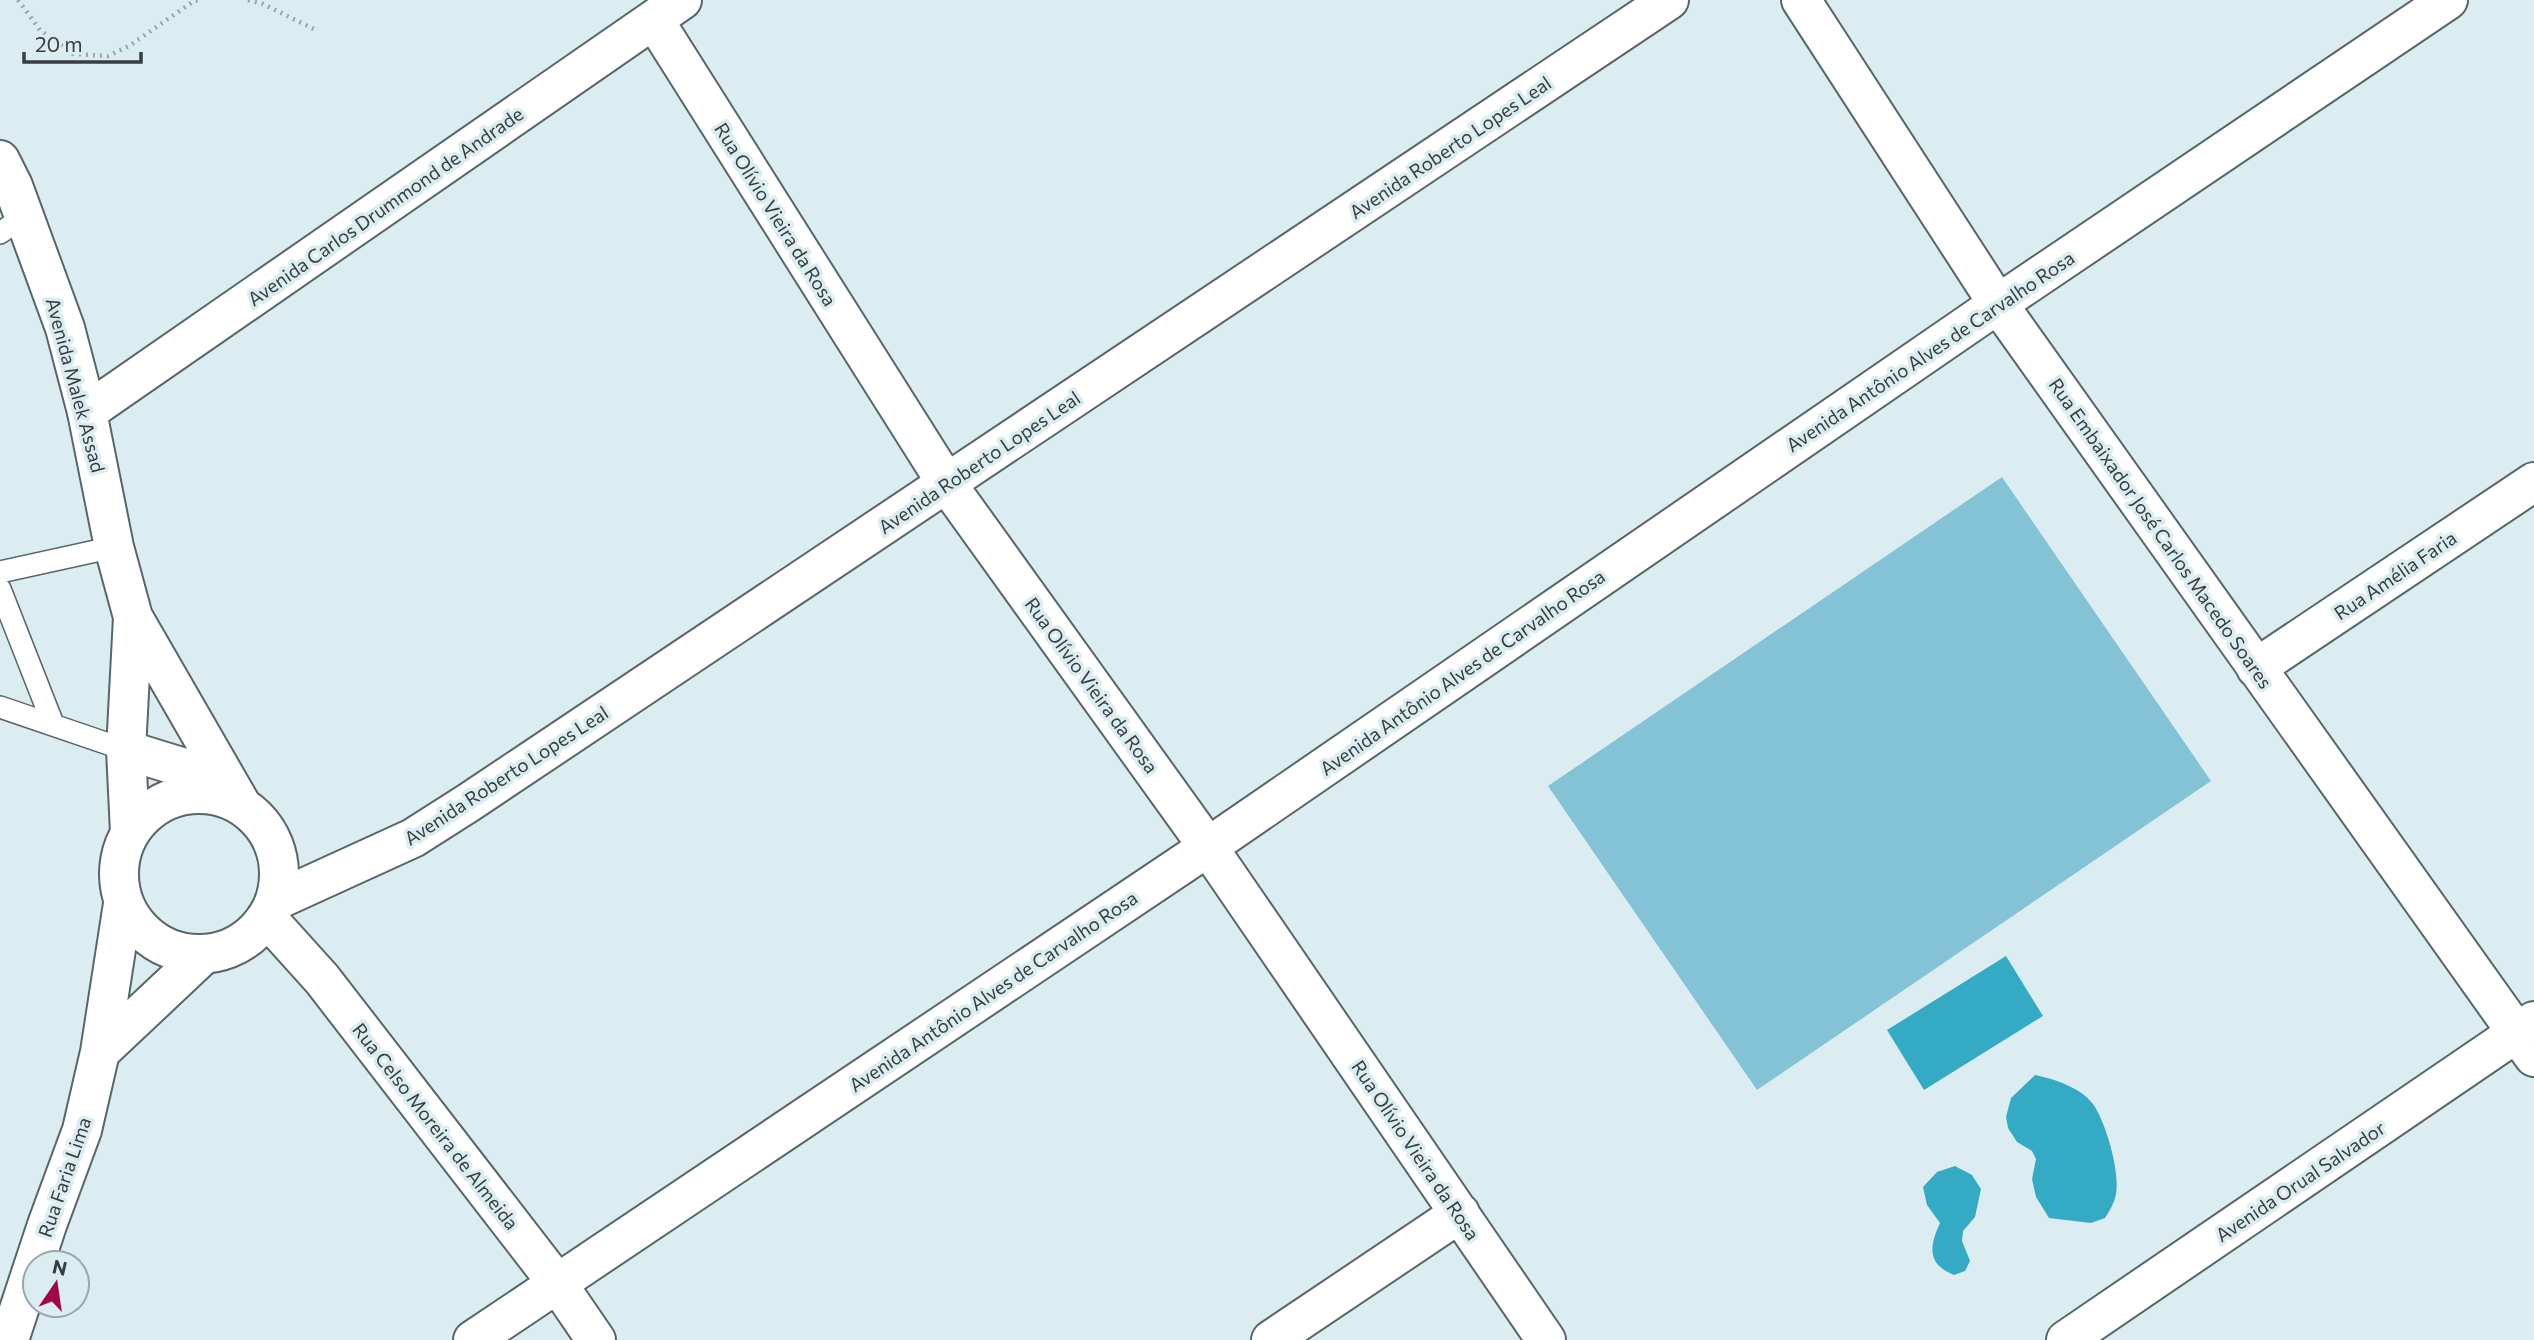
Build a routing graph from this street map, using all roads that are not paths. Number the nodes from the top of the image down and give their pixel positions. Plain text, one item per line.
1 (1669, 0) edge
2 (1801, 0) edge
3 (2448, 0) edge
4 (668, 10) edge
5 (0, 160) edge
6 (12, 224) edge
7 (1998, 304) junction
8 (87, 412) junction
9 (2534, 482) edge
10 (947, 484) junction
11 (114, 547) junction
12 (0, 572) edge
13 (0, 589) edge
14 (132, 617) junction
15 (2256, 668) junction
16 (0, 707) edge
17 (53, 724) junction
18 (126, 750) junction
19 (234, 794) junction
20 (130, 832) junction
21 (1208, 847) junction
22 (123, 904) junction
23 (271, 909) junction
24 (203, 955) junction
25 (2528, 1037) edge
26 (100, 1052) junction
27 (1460, 1213) junction
28 (557, 1283) junction
29 (9, 1340) edge
30 (473, 1340) edge
31 (596, 1340) edge
32 (1271, 1340) edge
33 (1546, 1340) edge
34 (2066, 1340) edge

1 - 10 street, Avenida Roberto Lopes Leal
2 - 7 street, Rua Embaixador José Carlos Macedo Soares
3 - 7 street, Avenida Antônio Alves de Carvalho Rosa
4 - 8 street, Avenida Carlos Drummond de Andrade
4 - 10 street, Rua Olívio Vieira da Rosa
5 - 6 street, Avenida Malek Assad
6 - 8 street, Avenida Malek Assad
7 - 15 street, Rua Embaixador José Carlos Macedo Soares
7 - 21 street, Avenida Antônio Alves de Carvalho Rosa
8 - 11 street, Avenida Malek Assad
9 - 15 street, Rua Amélia Faria
10 - 21 street, Rua Olívio Vieira da Rosa
10 - 23 street, Avenida Roberto Lopes Leal
11 - 12 lane
11 - 14 street, Avenida Malek Assad
13 - 17 lane
14 - 18 street, Avenida Malek Assad
14 - 19 street, Avenida Malek Assad
15 - 25 street, Rua Embaixador José Carlos Macedo Soares
16 - 17 lane
17 - 18 lane
18 - 19 street
18 - 20 street, Avenida Malek Assad
19 - 20 street
19 - 23 street
20 - 22 street
21 - 27 street, Rua Olívio Vieira da Rosa
21 - 28 street, Avenida Antônio Alves de Carvalho Rosa
22 - 24 street
22 - 26 street, Rua Faria Lima
23 - 24 street
23 - 28 street, Rua Celso Moreira de Almeida
24 - 26 street
25 - 34 street, Avenida Orual Salvador
26 - 29 street, Rua Faria Lima
27 - 32 street
27 - 33 street, Rua Olívio Vieira da Rosa
28 - 30 street, Avenida Antônio Alves de Carvalho Rosa
28 - 31 street, Rua Celso Moreira de Almeida

